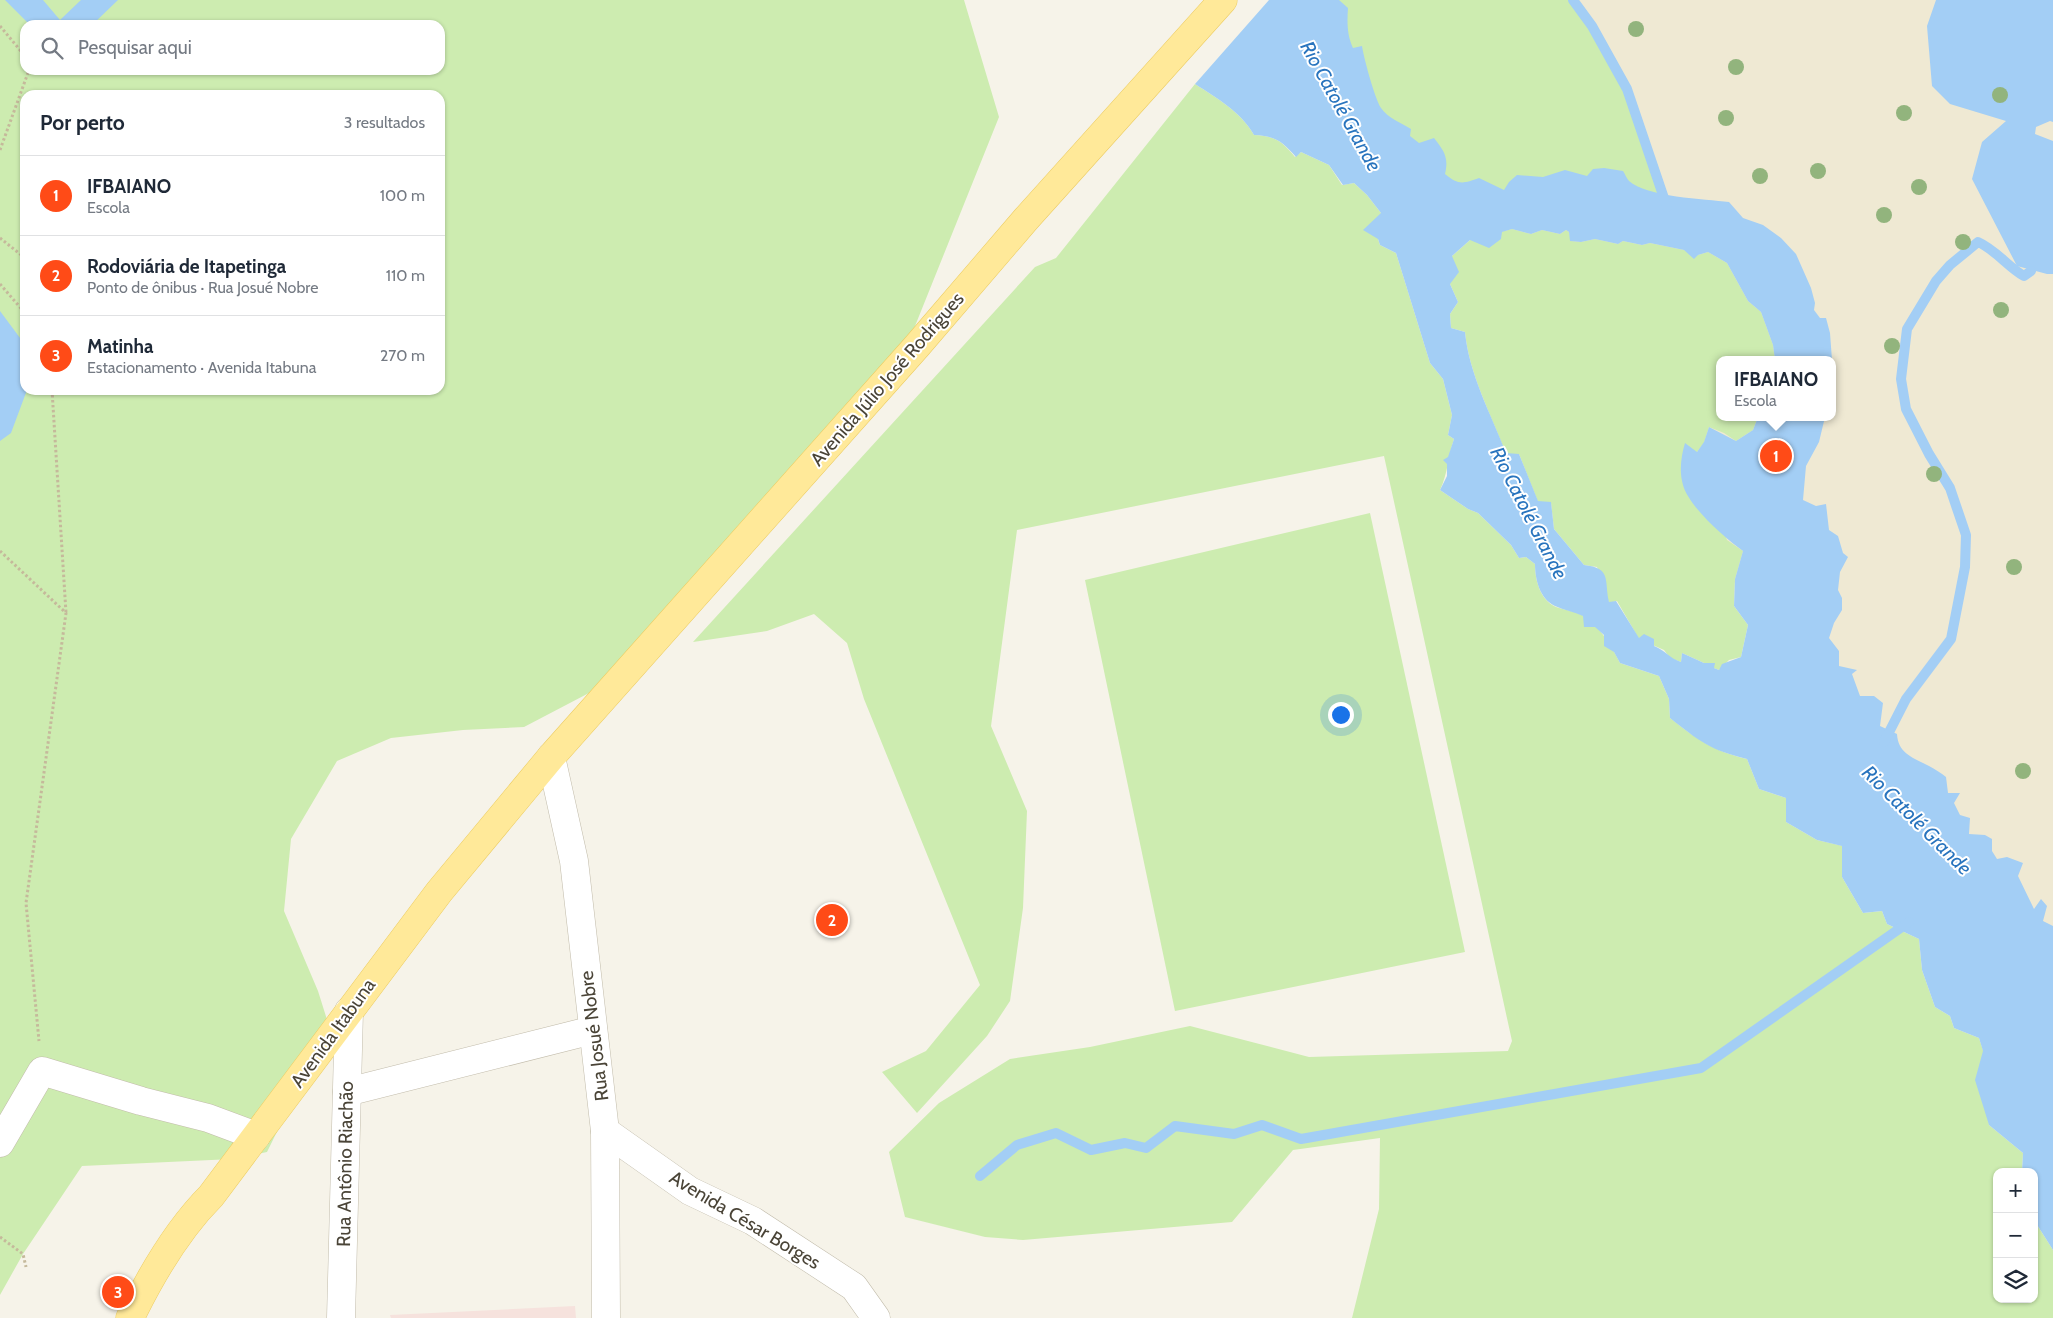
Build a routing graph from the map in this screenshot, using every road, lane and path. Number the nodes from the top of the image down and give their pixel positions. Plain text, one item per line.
1 (1222, 0) edge
2 (0, 26) edge
3 (20, 50) edge
4 (27, 75) edge
5 (22, 90) edge
6 (20, 95) edge
7 (0, 150) edge
8 (0, 238) edge
9 (20, 254) edge
10 (0, 284) edge
11 (20, 307) edge
12 (52, 395) edge
13 (0, 551) edge
14 (66, 613) junction
15 (550, 757) junction
16 (348, 1010) junction
17 (593, 1030) junction
18 (42, 1071) junction
19 (346, 1092) junction
20 (606, 1131) junction
21 (256, 1136) junction
22 (0, 1143) edge
23 (0, 1236) edge
24 (26, 1267) dead end
25 (854, 1287) junction
26 (130, 1318) edge
27 (341, 1318) edge
28 (606, 1318) edge
29 (853, 1318) edge
30 (876, 1318) edge

1 - 15 main road, Avenida Júlio José Rodrigues
2 - 3 path
4 - 5 path
6 - 7 path
8 - 9 path
10 - 11 path
12 - 14 path
13 - 14 path
14 - 18 path
15 - 16 main road, Avenida Itabuna
15 - 17 street, Rua Josué Nobre
16 - 19 street, Rua Antônio Riachão
16 - 21 main road, Avenida Itabuna
17 - 19 street
17 - 20 street, Rua Josué Nobre
18 - 21 street
18 - 22 street
19 - 27 street, Rua Antônio Riachão
20 - 25 street, Avenida César Borges
20 - 28 street, Rua Josué Nobre
21 - 26 main road, Avenida Itabuna
23 - 24 path
25 - 29 street
25 - 30 street, Avenida César Borges

